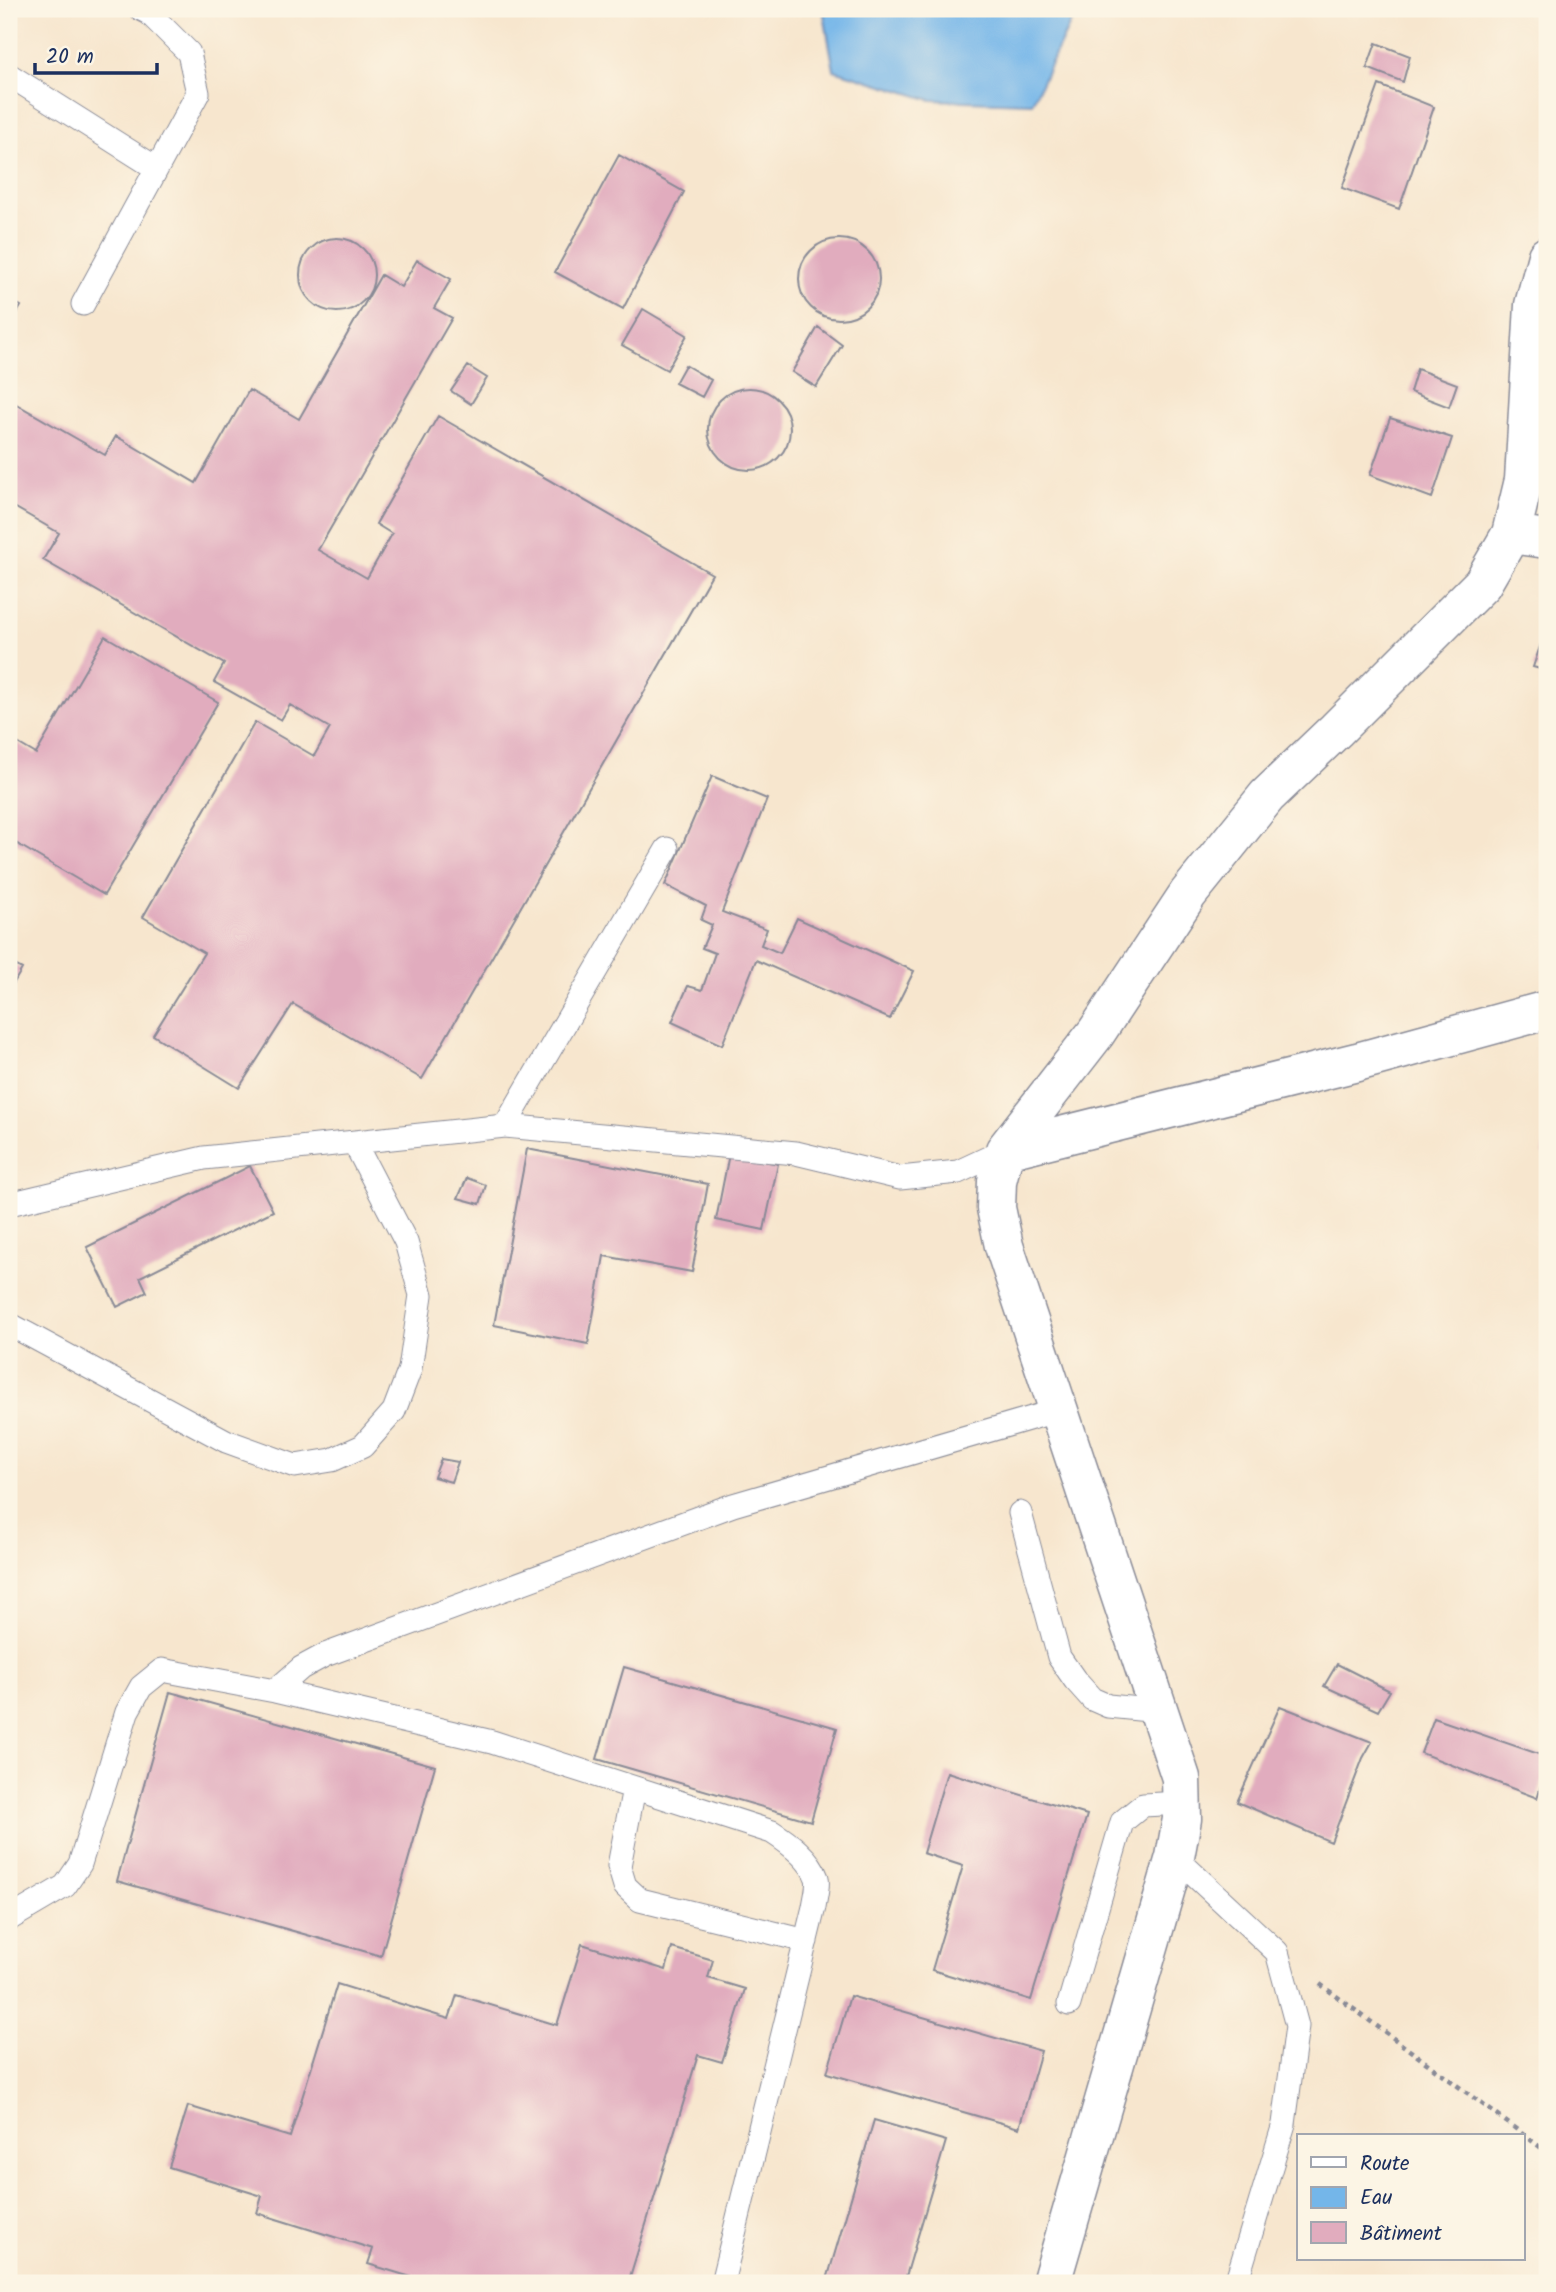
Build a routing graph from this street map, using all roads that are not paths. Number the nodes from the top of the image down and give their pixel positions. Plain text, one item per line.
1 (141, 9) edge
2 (9, 75) edge
3 (156, 168) junction
4 (1547, 256) edge
5 (83, 304) dead end
6 (1529, 536) edge
7 (667, 849) dead end
8 (1547, 1010) edge
9 (505, 1126) junction
10 (354, 1142) junction
11 (1005, 1150) junction
12 (9, 1204) edge
13 (9, 1324) edge
14 (1059, 1410) junction
15 (1020, 1513) dead end
16 (275, 1691) junction
17 (1159, 1711) junction
18 (634, 1788) junction
19 (1182, 1803) junction
20 (1175, 1857) junction
21 (9, 1919) edge
22 (806, 1941) junction
23 (1069, 2004) dead end
24 (722, 2283) edge
25 (1051, 2283) edge
26 (1236, 2283) edge

1 - 3 lane
2 - 3 lane
3 - 5 lane
4 - 6 street
6 - 11 street
7 - 9 lane
8 - 11 street
9 - 10 lane
9 - 11 lane
10 - 12 lane
10 - 13 lane
11 - 14 street
14 - 16 lane
14 - 17 street
15 - 17 lane
16 - 18 lane
16 - 21 lane
17 - 19 street
18 - 22 lane
18 - 22 lane
19 - 20 street
19 - 23 lane
20 - 25 street
20 - 26 lane
22 - 24 lane

